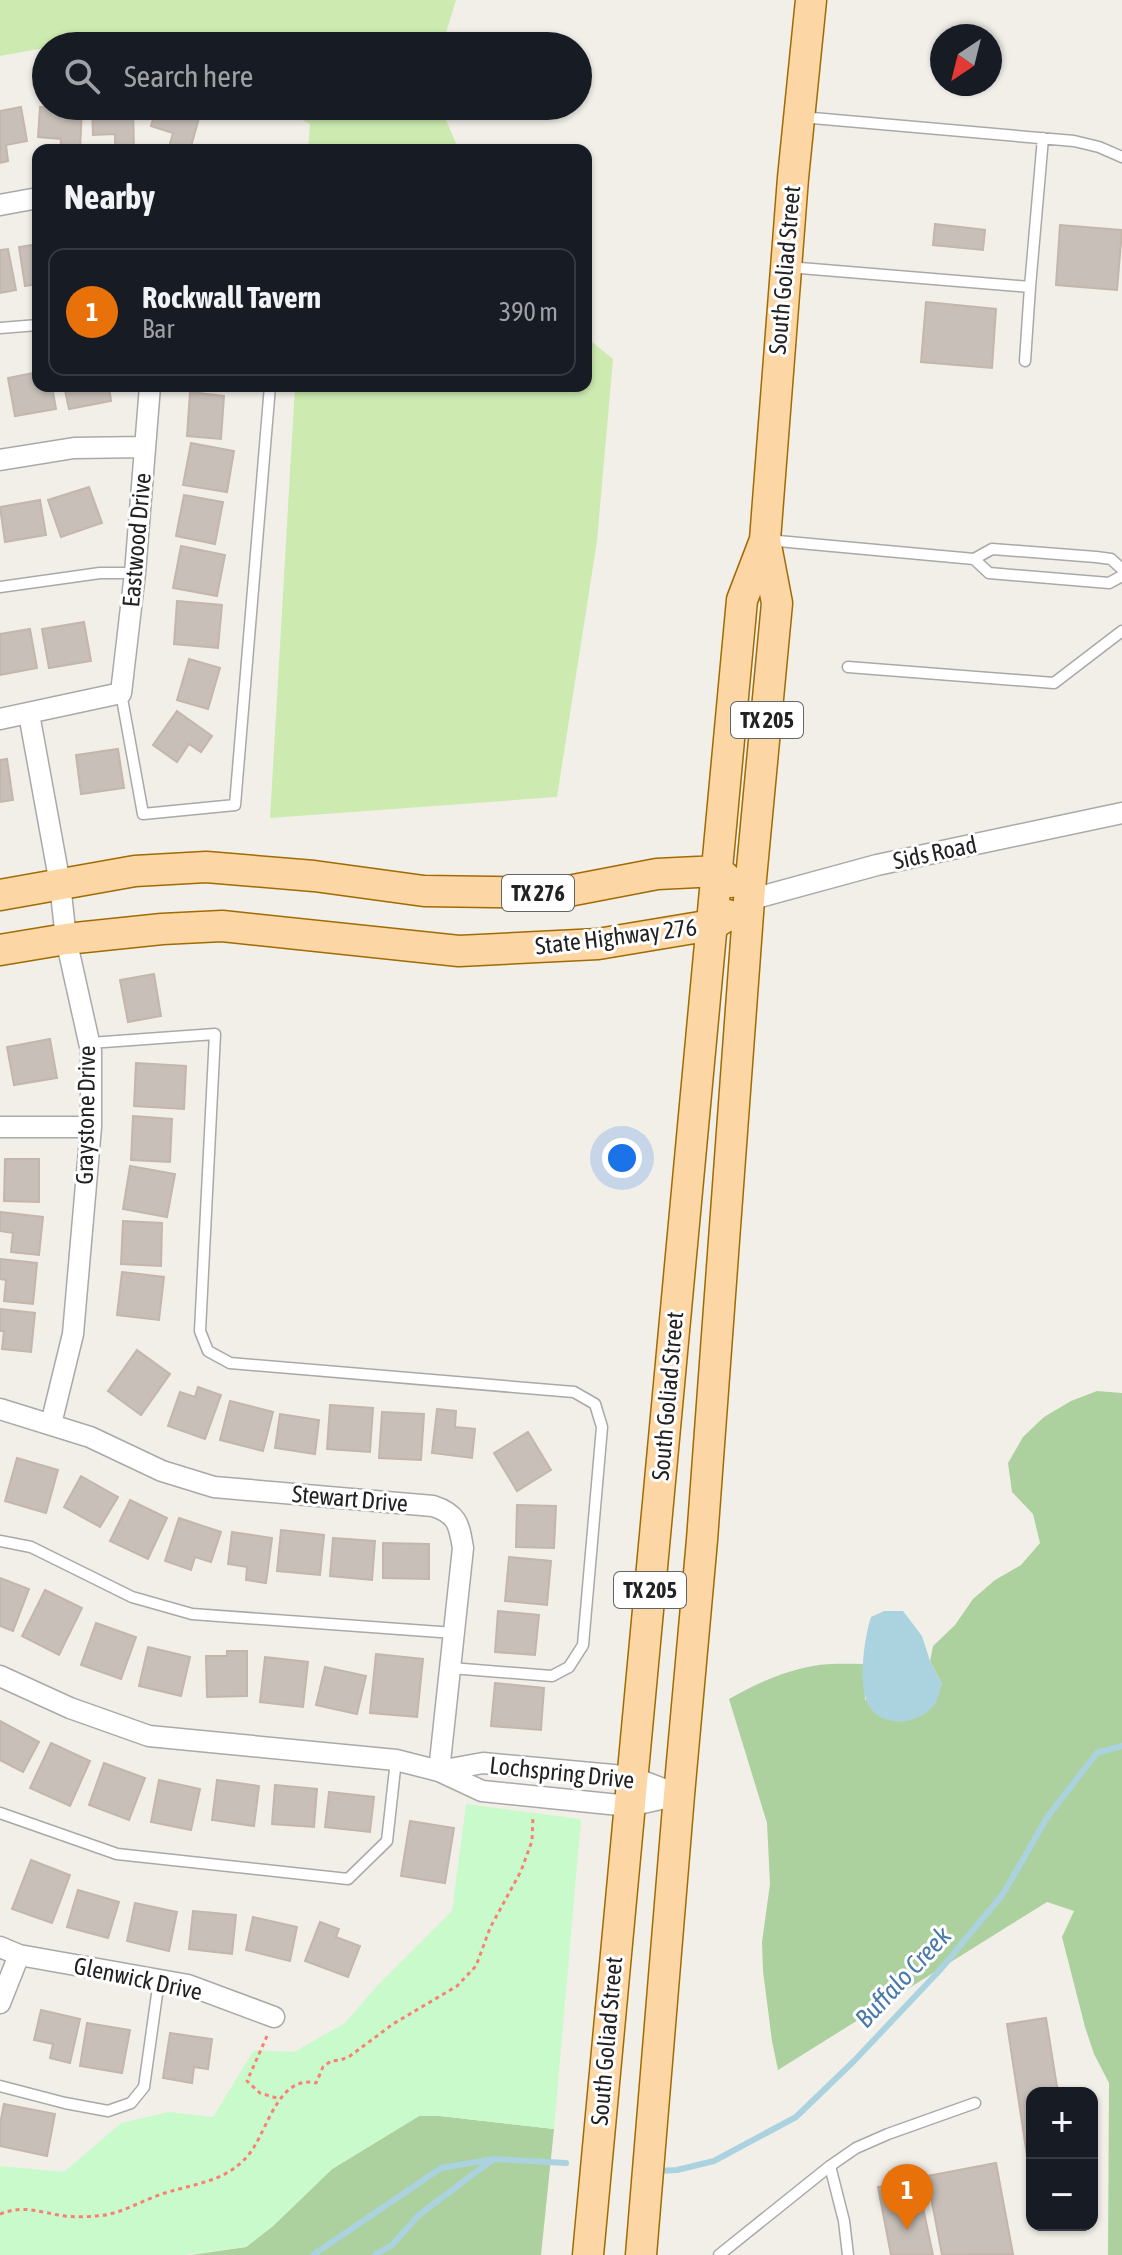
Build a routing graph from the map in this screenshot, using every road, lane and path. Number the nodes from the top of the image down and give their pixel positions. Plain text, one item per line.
1 (811, 0) edge
2 (799, 117) junction
3 (1043, 138) junction
4 (1122, 157) edge
5 (32, 199) edge
6 (0, 205) edge
7 (786, 266) junction
8 (1030, 287) junction
9 (32, 325) edge
10 (0, 328) edge
11 (1025, 361) dead end
12 (150, 392) edge
13 (269, 392) edge
14 (145, 447) junction
15 (0, 460) edge
16 (765, 540) junction
17 (974, 559) junction
18 (1122, 569) edge
19 (135, 573) junction
20 (1122, 576) edge
21 (0, 587) edge
22 (1122, 631) edge
23 (848, 667) dead end
24 (121, 693) junction
25 (29, 714) junction
26 (0, 719) edge
27 (1122, 813) edge
28 (718, 871) junction
29 (60, 884) junction
30 (0, 895) edge
31 (749, 900) junction
32 (712, 925) junction
33 (66, 939) junction
34 (0, 950) edge
35 (90, 1043) junction
36 (0, 1127) edge
37 (91, 1127) junction
38 (0, 1409) edge
39 (51, 1424) junction
40 (0, 1541) edge
41 (454, 1633) junction
42 (451, 1668) junction
43 (0, 1676) edge
44 (396, 1760) junction
45 (439, 1771) junction
46 (631, 1791) junction
47 (679, 1795) junction
48 (533, 1809) dead end
49 (0, 1813) edge
50 (9, 1951) edge
51 (159, 1980) junction
52 (0, 2003) edge
53 (274, 2017) joint
54 (0, 2086) edge
55 (280, 2099) junction
56 (975, 2103) dead end
57 (830, 2166) junction
58 (0, 2214) edge
59 (588, 2255) edge
60 (641, 2255) edge
61 (719, 2255) edge
62 (848, 2255) edge

1 - 2 main road, South Goliad Street / TX 205
2 - 3 lane
2 - 7 main road, South Goliad Street / TX 205
3 - 4 lane
3 - 8 lane
5 - 6 street
7 - 8 lane
7 - 16 main road, South Goliad Street / TX 205
8 - 11 lane
9 - 10 lane
12 - 14 street, Eastwood Drive
13 - 24 lane
14 - 15 street
14 - 19 street, Eastwood Drive
16 - 17 lane
16 - 28 main road, South Goliad Street / TX 205
16 - 31 main road, South Goliad Street / TX 205
17 - 18 lane
17 - 20 lane
19 - 21 lane
19 - 24 street, Eastwood Drive
22 - 23 lane
24 - 25 street
25 - 26 street
25 - 29 street, Graystone Drive
27 - 31 street, Sids Road
28 - 29 main road, TX 276
28 - 31 main road
28 - 32 main road, South Goliad Street / TX 205
29 - 30 main road, TX 276
29 - 33 street, Graystone Drive
31 - 32 main road, State Highway 276 / TX 276
31 - 47 main road, South Goliad Street / TX 205
32 - 33 main road, State Highway 276 / TX 276
32 - 46 main road, South Goliad Street / TX 205
33 - 34 main road, State Highway 276 / TX 276
33 - 35 street, Graystone Drive
35 - 37 street, Graystone Drive
35 - 42 lane
36 - 37 street
37 - 39 street, Graystone Drive
38 - 39 street, Stewart Drive
39 - 41 street, Stewart Drive
40 - 41 lane
41 - 42 street, Stewart Drive
42 - 45 street, Stewart Drive
43 - 44 street, Lochspring Drive
44 - 45 street, Lochspring Drive
44 - 49 lane
45 - 46 street, Lochspring Drive
45 - 46 street, Lochspring Drive
46 - 47 street, Lochspring Drive
46 - 59 main road, South Goliad Street / TX 205
47 - 60 main road, South Goliad Street / TX 205
48 - 55 path
50 - 51 street, Glenwick Drive
50 - 52 street
51 - 53 street, Glenwick Drive
51 - 54 lane
53 - 55 path
55 - 58 path
56 - 57 lane
57 - 61 lane
57 - 62 lane

